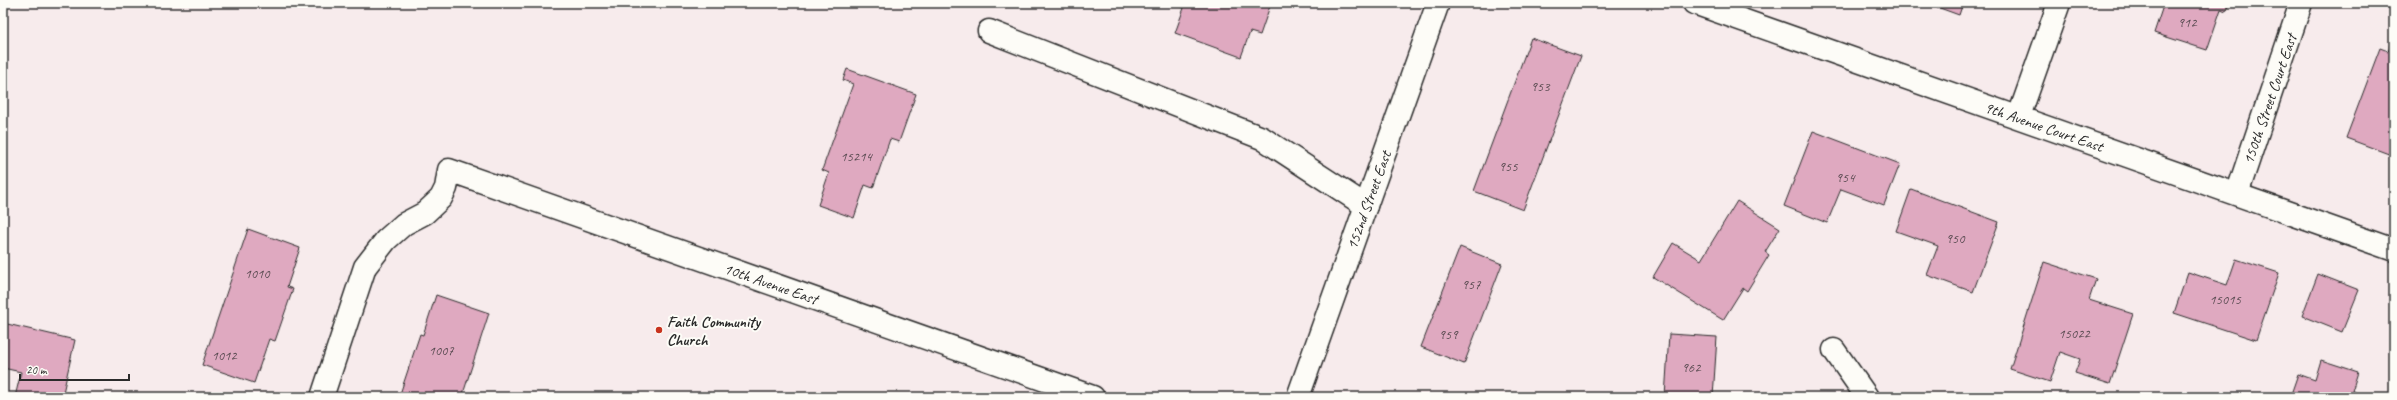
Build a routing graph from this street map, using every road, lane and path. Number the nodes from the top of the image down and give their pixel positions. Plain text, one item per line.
1 (1438, 3) edge
2 (1694, 3) edge
3 (2059, 3) edge
4 (2301, 3) edge
5 (989, 31) dead end
6 (2018, 116) junction
7 (2237, 194) junction
8 (1366, 206) junction
9 (2394, 250) edge
10 (1834, 350) dead end
11 (322, 397) edge
12 (1093, 397) edge
13 (1298, 397) edge
14 (1867, 397) edge

1 - 8 street, 152nd Street East
2 - 6 street, 9th Avenue Court East
3 - 6 street
4 - 7 street, 150th Street Court East
5 - 8 street
6 - 7 street, 9th Avenue Court East
7 - 9 street, 9th Avenue Court East
8 - 13 street, 152nd Street East
10 - 14 street
11 - 12 street, 10th Avenue East

